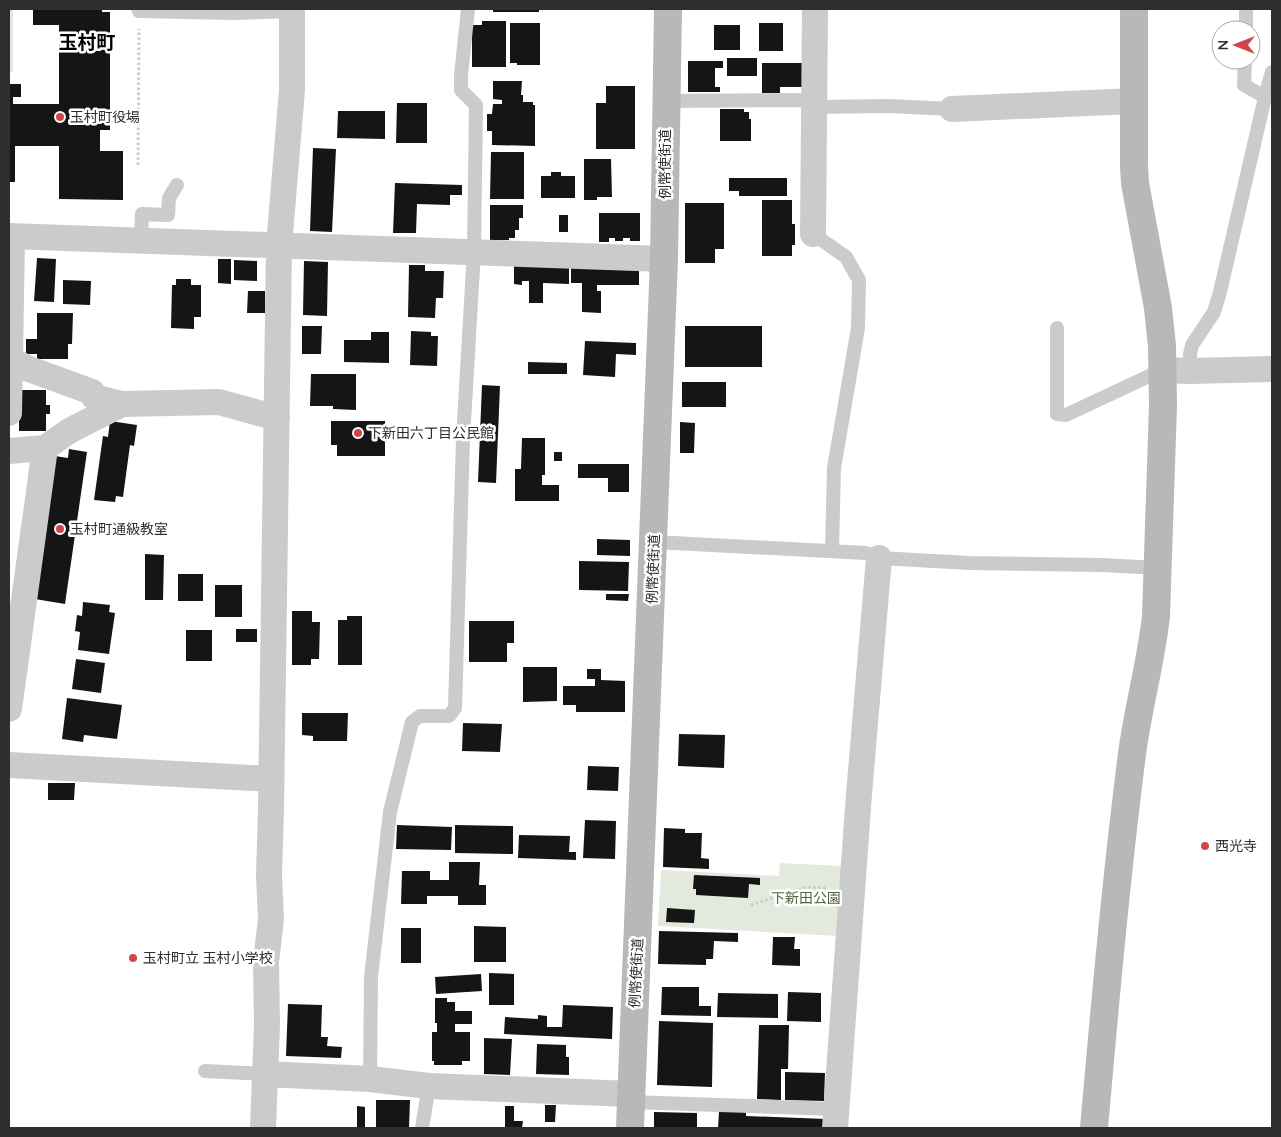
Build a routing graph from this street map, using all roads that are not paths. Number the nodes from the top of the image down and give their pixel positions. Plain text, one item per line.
1 (468, 9) edge
2 (668, 9) edge
3 (815, 9) edge
4 (1134, 9) edge
5 (138, 10) edge
6 (159, 10) edge
7 (292, 10) edge
8 (1245, 70) edge
9 (1272, 72) edge
10 (1265, 97) junction
11 (665, 101) junction
12 (1133, 101) junction
13 (814, 104) junction
14 (952, 109) joint
15 (177, 185) dead end
16 (813, 234) joint
17 (10, 236) edge
18 (141, 241) junction
19 (279, 246) junction
20 (474, 251) junction
21 (664, 258) junction
22 (1057, 328) dead end
23 (10, 359) junction
24 (1272, 369) edge
25 (1162, 370) junction
26 (1190, 371) junction
27 (122, 404) junction
28 (9, 413) edge
29 (277, 418) junction
30 (45, 448) junction
31 (9, 451) edge
32 (654, 542) junction
33 (832, 551) junction
34 (878, 558) junction
35 (1158, 568) junction
36 (10, 694) edge
37 (9, 765) edge
38 (271, 780) junction
39 (205, 1071) dead end
40 (266, 1074) junction
41 (370, 1079) junction
42 (429, 1086) junction
43 (630, 1108) edge
44 (836, 1119) edge
45 (262, 1128) edge
46 (422, 1128) edge
47 (1094, 1128) edge

1 - 20 lane
2 - 11 street, 例幣使街道
3 - 13 street
4 - 12 street
5 - 6 lane
6 - 7 lane
7 - 19 street
8 - 10 lane
9 - 10 lane
10 - 26 lane
11 - 13 lane
11 - 21 street, 例幣使街道
12 - 14 street
12 - 25 street
13 - 14 lane
13 - 16 street
15 - 18 lane
16 - 33 lane
17 - 18 street
17 - 23 street
18 - 19 street
19 - 20 street
19 - 29 street
20 - 21 street
20 - 41 lane
21 - 32 street, 例幣使街道
22 - 25 lane
23 - 27 street
23 - 28 street
24 - 26 street
25 - 26 street
25 - 35 street
27 - 29 street
27 - 30 street
29 - 38 street
30 - 31 street
30 - 36 street
32 - 33 lane
32 - 43 street, 例幣使街道
33 - 34 lane
34 - 35 lane
34 - 44 street
35 - 47 street
37 - 38 street
38 - 40 street
39 - 40 lane
40 - 41 street
40 - 45 street
41 - 42 street
42 - 43 street
42 - 46 lane
43 - 44 lane

